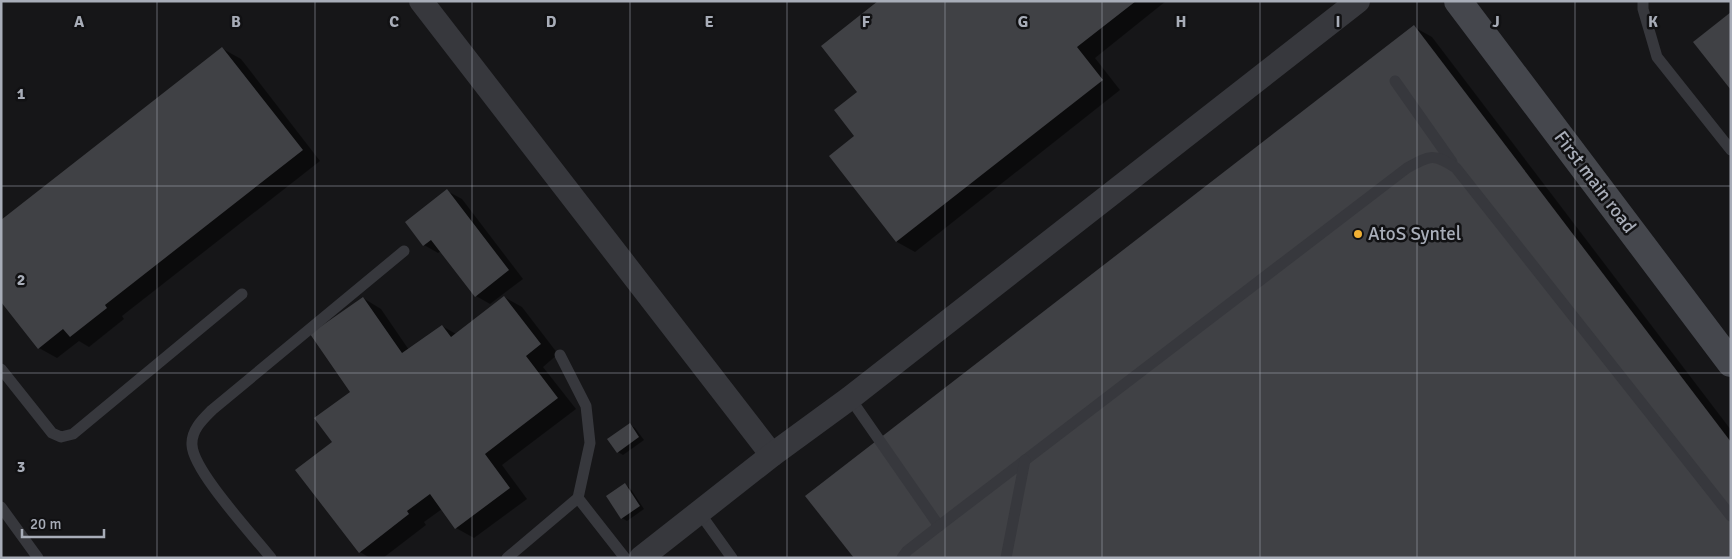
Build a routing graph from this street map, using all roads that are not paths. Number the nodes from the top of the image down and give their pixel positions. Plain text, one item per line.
1 (421, 1) edge
2 (1358, 1) edge
3 (1458, 1) edge
4 (1643, 1) edge
5 (1396, 81) dead end
6 (1731, 150) edge
7 (1456, 168) junction
8 (404, 251) dead end
9 (242, 294) dead end
10 (560, 355) dead end
11 (1731, 363) edge
12 (1, 369) edge
13 (850, 398) junction
14 (772, 455) junction
15 (1025, 460) junction
16 (578, 498) junction
17 (1, 507) edge
18 (699, 512) junction
19 (1731, 516) edge
20 (938, 526) junction
21 (38, 558) edge
22 (270, 558) edge
23 (507, 558) edge
24 (625, 558) edge
25 (641, 558) edge
26 (732, 558) edge
27 (902, 558) edge
28 (1006, 558) edge

1 - 14 street
2 - 13 street
3 - 11 street, First main road
4 - 6 lane
5 - 7 lane
7 - 15 lane
7 - 19 lane
8 - 22 lane
9 - 12 lane
10 - 16 lane
13 - 14 street
13 - 20 lane
14 - 18 street
15 - 20 lane
15 - 28 lane
16 - 23 lane
16 - 24 lane
17 - 21 lane
18 - 25 street
18 - 26 lane
20 - 27 lane

